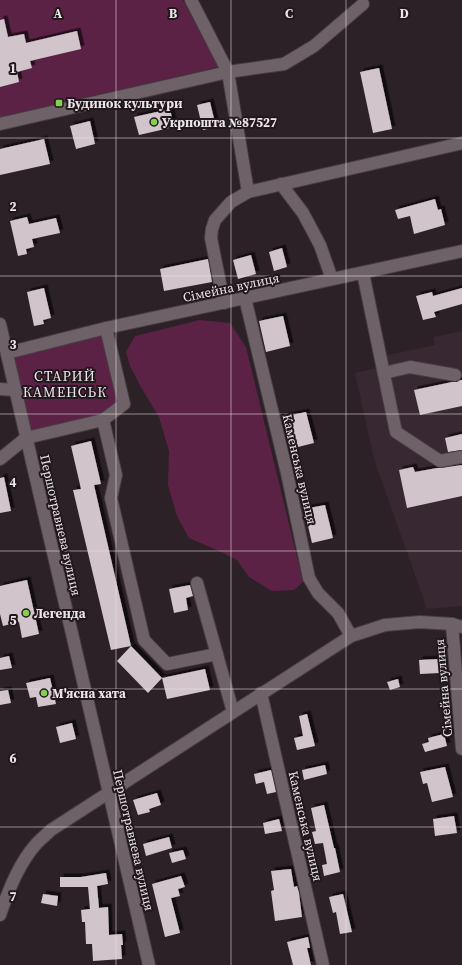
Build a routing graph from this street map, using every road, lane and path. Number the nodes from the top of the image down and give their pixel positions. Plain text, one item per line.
1 (191, 0) edge
2 (362, 4) dead end
3 (228, 72) junction
4 (0, 124) edge
5 (462, 143) edge
6 (281, 184) junction
7 (248, 192) junction
8 (462, 251) edge
9 (363, 273) junction
10 (332, 279) junction
11 (245, 298) junction
12 (224, 302) junction
13 (0, 324) edge
14 (106, 328) junction
15 (7, 353) junction
16 (384, 373) junction
17 (455, 375) dead end
18 (0, 389) edge
19 (15, 390) junction
20 (103, 420) junction
21 (26, 438) junction
22 (462, 457) edge
23 (0, 459) edge
24 (197, 583) dead end
25 (457, 626) edge
26 (351, 636) junction
27 (217, 654) junction
28 (261, 693) junction
29 (233, 712) junction
30 (462, 749) edge
31 (109, 793) junction
32 (0, 914) edge
33 (148, 965) edge
34 (323, 965) edge

1 - 3 street
2 - 3 street
3 - 4 street
3 - 7 street
5 - 6 street
6 - 7 street
6 - 10 street
7 - 12 street
8 - 9 street, Сімейна вулиця
9 - 10 street, Сімейна вулиця
9 - 16 street
10 - 11 street, Сімейна вулиця
11 - 12 street, Сімейна вулиця
11 - 26 street, Каменська вулиця
12 - 14 street, Сімейна вулиця
13 - 15 street, Першотравнева вулиця
14 - 15 street, Сімейна вулиця
14 - 20 street
15 - 19 street, Першотравнева вулиця
16 - 17 street
16 - 22 street
18 - 19 street
19 - 21 street, Першотравнева вулиця
20 - 21 street
20 - 27 street
21 - 23 street
21 - 31 street, Першотравнева вулиця
24 - 27 street
25 - 26 street
25 - 30 street, Сімейна вулиця
26 - 28 street
27 - 29 street
28 - 29 street
28 - 34 street, Каменська вулиця
29 - 31 street
31 - 32 street
31 - 33 street, Першотравнева вулиця

